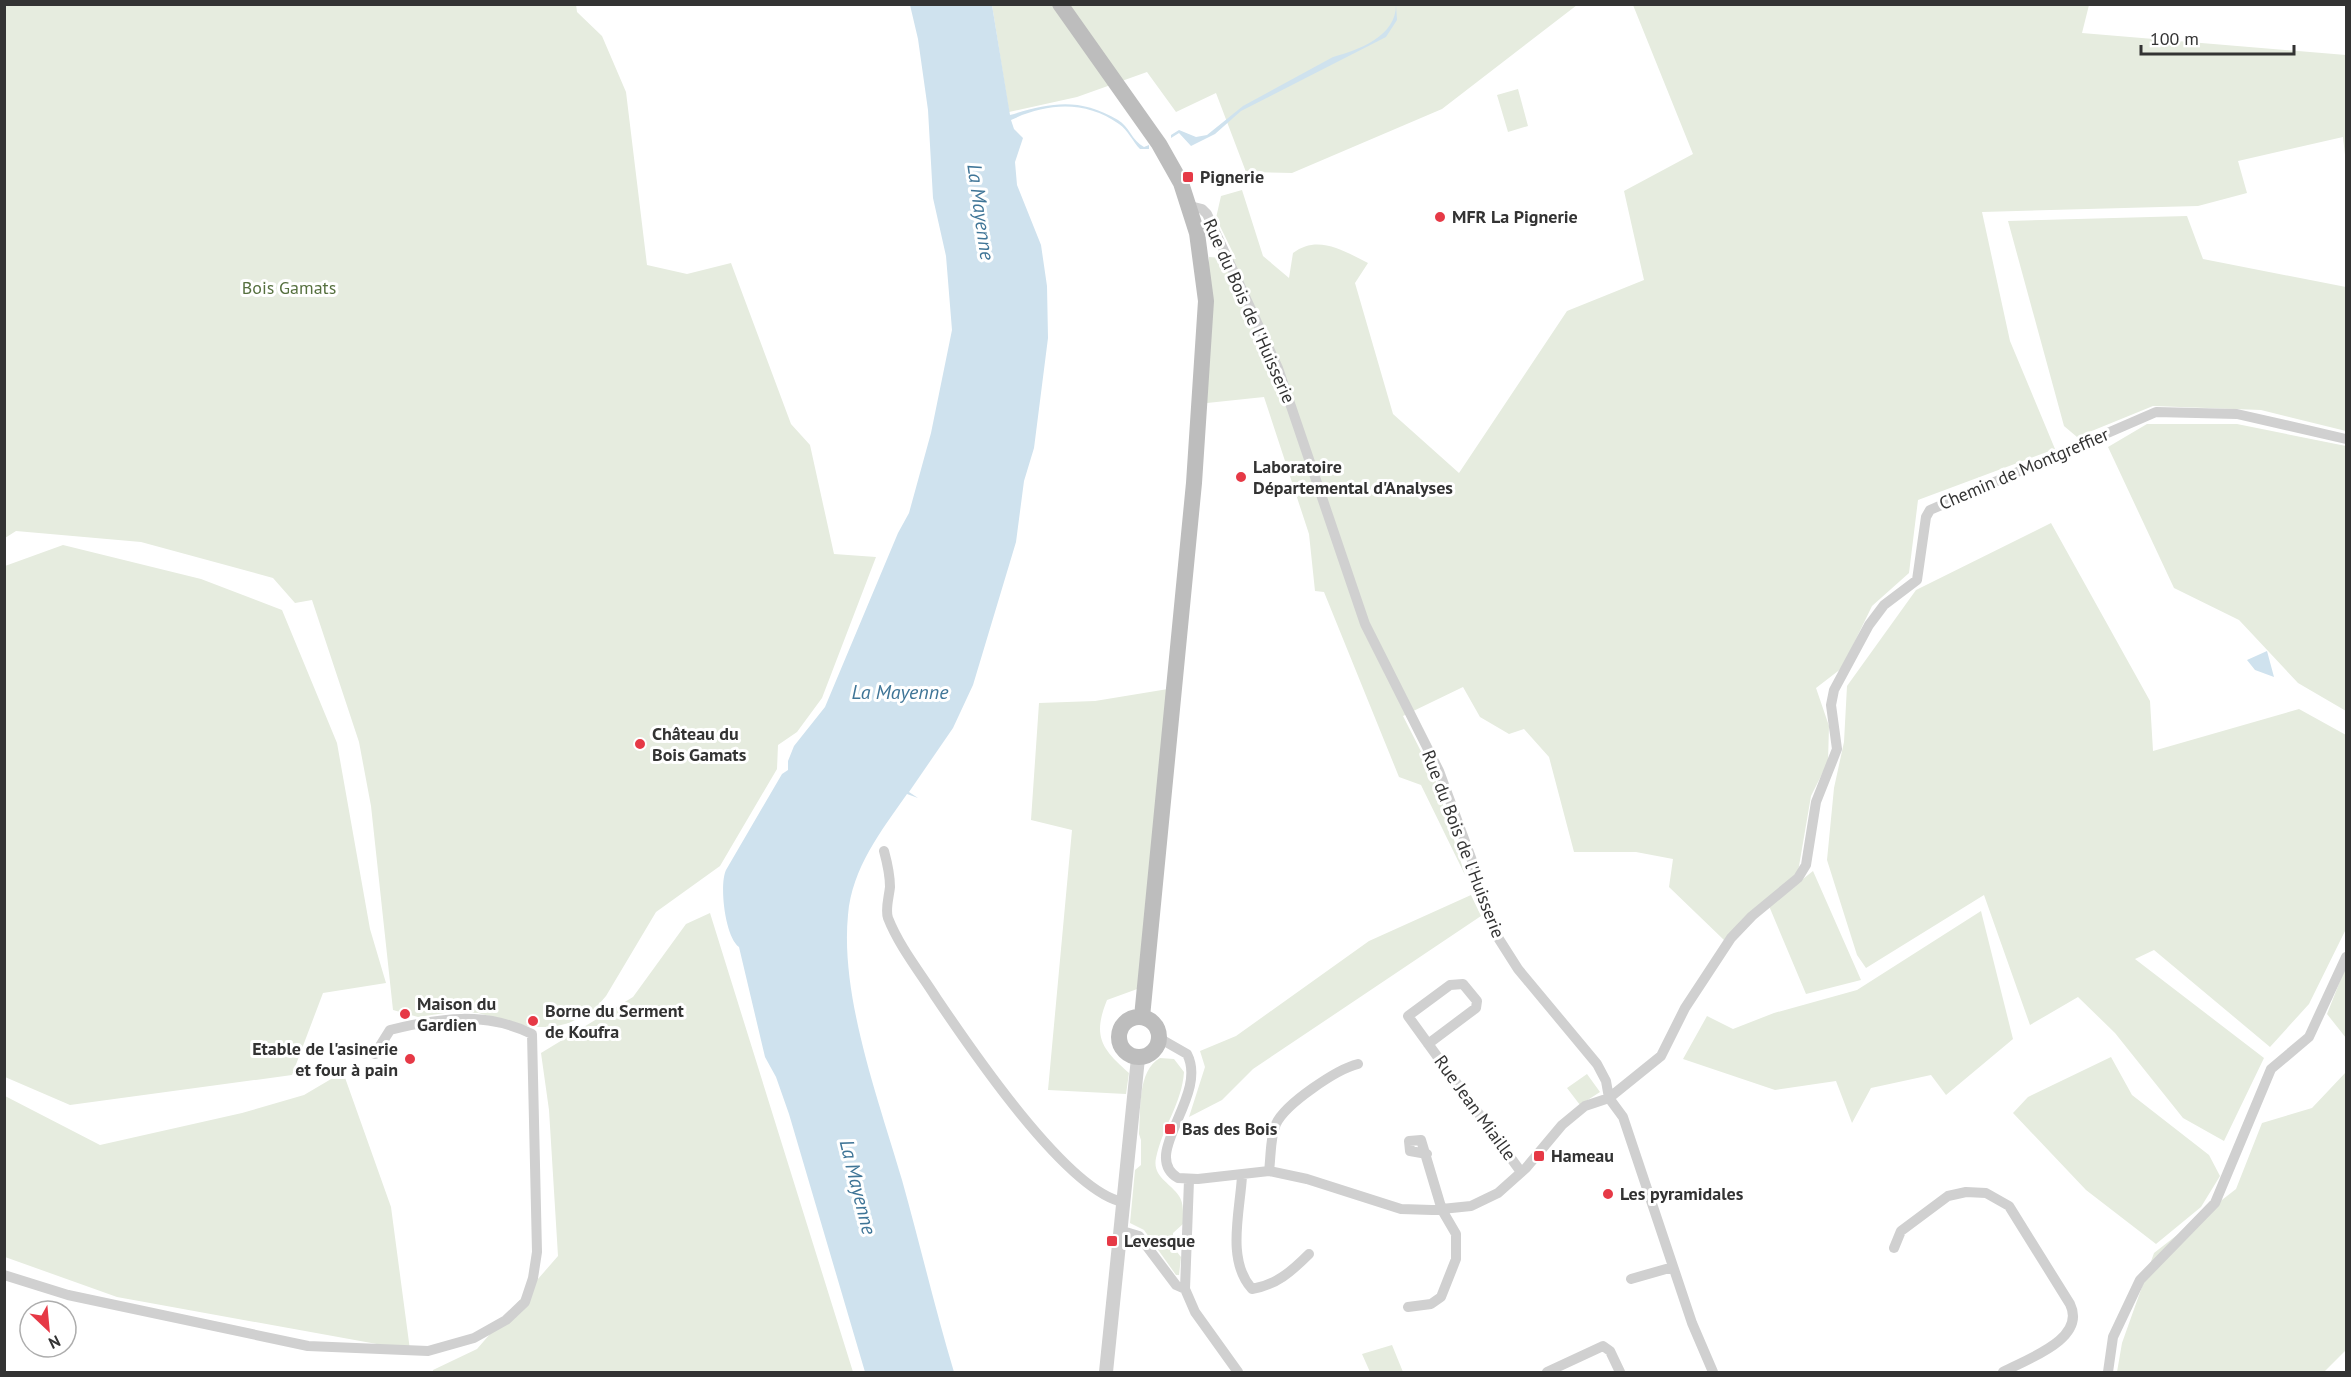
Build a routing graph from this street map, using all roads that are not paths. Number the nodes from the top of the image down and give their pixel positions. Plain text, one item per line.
1 (1060, 4) edge
2 (1190, 206) junction
3 (2346, 439) edge
4 (884, 851) dead end
5 (2346, 957) edge
6 (1142, 1017) junction
7 (1159, 1038) junction
8 (1428, 1044) junction
9 (375, 1054) dead end
10 (1138, 1058) junction
11 (1358, 1064) dead end
12 (1609, 1098) junction
13 (1427, 1154) dead end
14 (1269, 1171) junction
15 (1521, 1172) junction
16 (1242, 1176) junction
17 (1189, 1180) junction
18 (1123, 1202) junction
19 (1442, 1210) junction
20 (1119, 1230) junction
21 (1894, 1248) dead end
22 (1309, 1254) dead end
23 (1673, 1267) junction
24 (4, 1275) edge
25 (1630, 1280) dead end
26 (1185, 1289) junction
27 (1408, 1307) dead end
28 (1106, 1372) edge
29 (1238, 1372) edge
30 (1546, 1372) edge
31 (1620, 1372) edge
32 (1713, 1372) edge
33 (2003, 1372) edge
34 (2108, 1372) edge

1 - 2 main road
2 - 6 main road
2 - 12 street, Rue du Bois de l'Huisserie
3 - 12 street, Chemin de Montgreffier
4 - 18 street
5 - 34 street
6 - 7 main road
6 - 10 main road
7 - 10 main road
7 - 17 street
8 - 8 street, Rue Jean Miaille
8 - 15 street, Rue Jean Miaille
9 - 24 street
10 - 18 street
11 - 14 street
12 - 15 street
12 - 23 street, Rue du Bois de l'Huisserie
13 - 19 street
14 - 16 street
14 - 19 street
15 - 19 street
16 - 17 street
16 - 22 street
17 - 26 street
18 - 20 street
19 - 27 street
20 - 26 street
20 - 28 street
21 - 33 street
23 - 25 street
23 - 32 street, Rue du Bois de l'Huisserie
26 - 29 street
30 - 31 street

